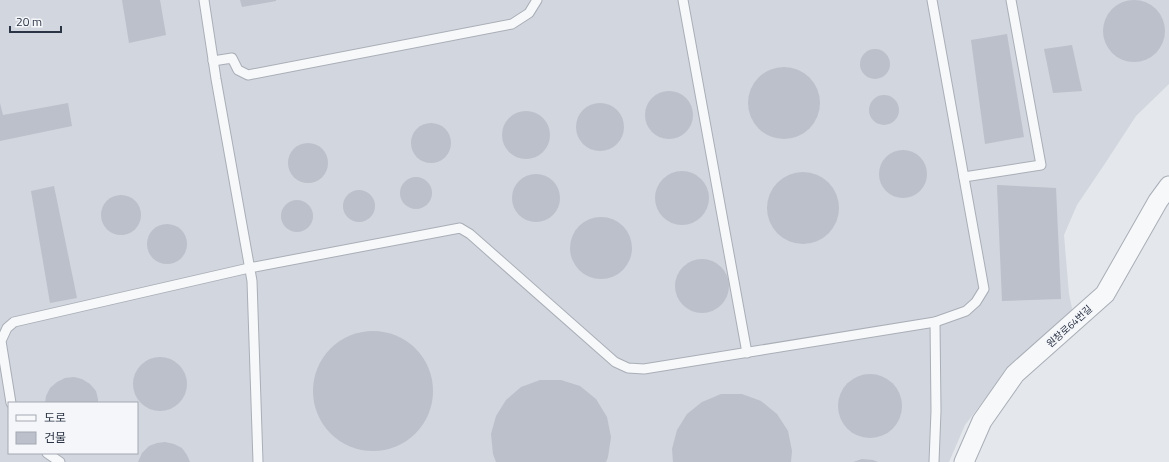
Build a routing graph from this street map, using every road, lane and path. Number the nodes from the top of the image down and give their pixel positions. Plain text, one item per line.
1 (204, 0) edge
2 (537, 0) edge
3 (683, 0) edge
4 (932, 0) edge
5 (1011, 0) edge
6 (213, 62) junction
7 (964, 177) junction
8 (1169, 186) edge
9 (249, 268) junction
10 (935, 322) junction
11 (747, 352) junction
12 (11, 402) edge
13 (48, 454) edge
14 (60, 462) edge
15 (258, 462) edge
16 (934, 462) edge
17 (964, 462) edge

1 - 6 lane
2 - 6 lane
3 - 11 lane
4 - 7 lane
5 - 7 lane
6 - 9 lane
7 - 10 lane
8 - 17 street, 원창로64번길
9 - 11 lane
9 - 12 lane
9 - 15 lane
10 - 11 lane
10 - 16 lane
13 - 14 lane

